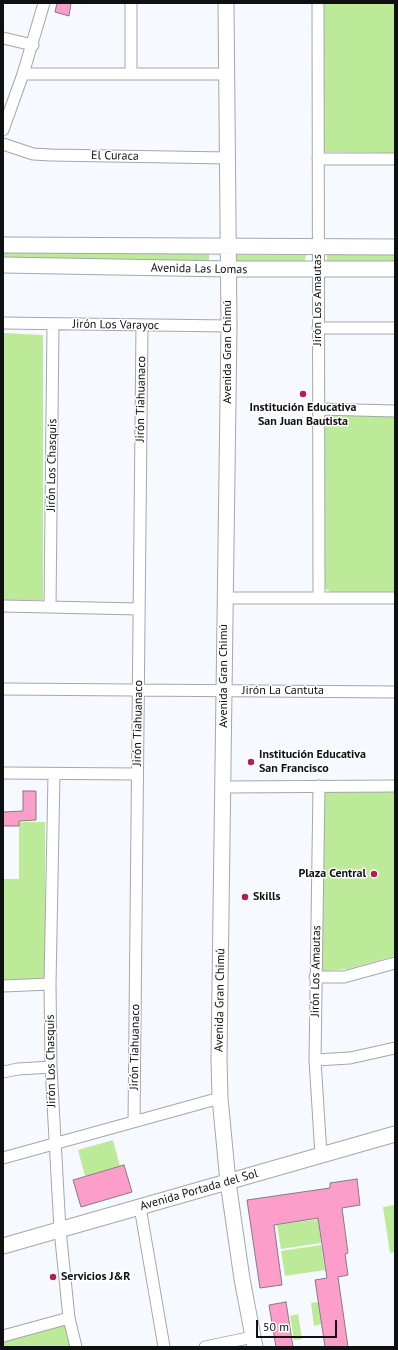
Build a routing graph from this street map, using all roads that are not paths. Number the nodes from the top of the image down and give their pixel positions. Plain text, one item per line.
1 (44, 3) edge
2 (131, 3) edge
3 (226, 3) edge
4 (318, 3) edge
5 (3, 38) edge
6 (33, 45) junction
7 (23, 74) junction
8 (131, 74) junction
9 (227, 74) junction
10 (3, 130) edge
11 (3, 144) edge
12 (228, 158) junction
13 (318, 159) junction
14 (395, 159) edge
15 (3, 245) edge
16 (318, 246) junction
17 (227, 247) junction
18 (395, 247) edge
19 (3, 265) edge
20 (228, 269) junction
21 (395, 269) edge
22 (318, 270) junction
23 (3, 323) edge
24 (53, 324) junction
25 (142, 325) junction
26 (228, 326) junction
27 (318, 328) junction
28 (395, 328) edge
29 (318, 409) junction
30 (395, 411) edge
31 (224, 598) junction
32 (319, 598) junction
33 (395, 598) edge
34 (3, 606) edge
35 (50, 607) junction
36 (139, 609) junction
37 (3, 689) edge
38 (138, 690) junction
39 (224, 690) junction
40 (395, 692) edge
41 (3, 773) edge
42 (54, 774) junction
43 (138, 774) junction
44 (319, 786) junction
45 (395, 786) edge
46 (224, 787) junction
47 (395, 963) edge
48 (315, 977) junction
49 (50, 984) junction
50 (3, 986) edge
51 (395, 1048) edge
52 (315, 1060) junction
53 (51, 1067) junction
54 (3, 1072) edge
55 (220, 1098) junction
56 (134, 1121) junction
57 (395, 1134) edge
58 (54, 1144) junction
59 (320, 1155) junction
60 (3, 1158) edge
61 (228, 1182) junction
62 (140, 1207) junction
63 (60, 1230) junction
64 (3, 1246) edge
65 (69, 1318) junction
66 (3, 1336) edge
67 (254, 1342) edge
68 (76, 1347) edge
69 (164, 1347) edge
70 (205, 1347) edge

1 - 6 street
2 - 8 street
3 - 9 street, Avenida Gran Chimú
4 - 13 street, Jirón Los Amautas
5 - 6 street
6 - 7 street
7 - 8 street
7 - 10 street
8 - 9 street
9 - 12 street, Avenida Gran Chimú
11 - 12 street, El Curaca
12 - 17 street, Avenida Gran Chimú
13 - 14 street
13 - 16 street, Jirón Los Amautas
15 - 17 street, Avenida Las Lomas
16 - 17 street, Avenida Las Lomas
16 - 18 street, Avenida Las Lomas
16 - 22 street, Jirón Los Amautas
17 - 20 street, Avenida Gran Chimú
19 - 20 street, Avenida Las Lomas
20 - 22 street, Avenida Las Lomas
20 - 26 street, Avenida Gran Chimú
21 - 22 street, Avenida Las Lomas
22 - 27 street, Jirón Los Amautas
23 - 24 street, Jirón Los Varayoc
24 - 25 street, Jirón Los Varayoc
24 - 35 street, Jirón Los Chasquis
25 - 26 street, Jirón Los Varayoc
25 - 36 street, Jirón Tiahuanaco
26 - 31 street, Avenida Gran Chimú
27 - 28 street
27 - 29 street, Jirón Los Amautas
29 - 30 street
29 - 32 street, Jirón Los Amautas
31 - 32 street
31 - 39 street, Avenida Gran Chimú
32 - 33 street
34 - 35 street
35 - 36 street
36 - 38 street, Jirón Tiahuanaco
37 - 38 street, Jirón La Cantuta
38 - 39 street, Jirón La Cantuta
38 - 43 street, Jirón Tiahuanaco
39 - 40 street, Jirón La Cantuta
39 - 46 street, Avenida Gran Chimú
41 - 42 street
42 - 43 street
42 - 49 street, Jirón Los Chasquis
43 - 56 street, Jirón Tiahuanaco
44 - 45 street
44 - 46 street
44 - 48 street, Jirón Los Amautas
46 - 55 street, Avenida Gran Chimú
47 - 48 street
48 - 52 street, Jirón Los Amautas
49 - 50 street
49 - 53 street, Jirón Los Chasquis
51 - 52 street
52 - 59 street, Jirón Los Amautas
53 - 54 street
53 - 58 street, Jirón Los Chasquis
55 - 56 street
55 - 61 street, Avenida Gran Chimú
56 - 58 street
57 - 59 street, Avenida Portada del Sol
58 - 60 street
58 - 63 street, Jirón Los Chasquis
59 - 61 street, Avenida Portada del Sol
61 - 62 street, Avenida Portada del Sol
61 - 67 street, Avenida Gran Chimú
62 - 63 street, Avenida Portada del Sol
62 - 69 street
63 - 64 street, Avenida Portada del Sol
63 - 65 street, Jirón Los Chasquis
65 - 66 street
65 - 68 street, Jirón Los Chasquis
67 - 70 street

